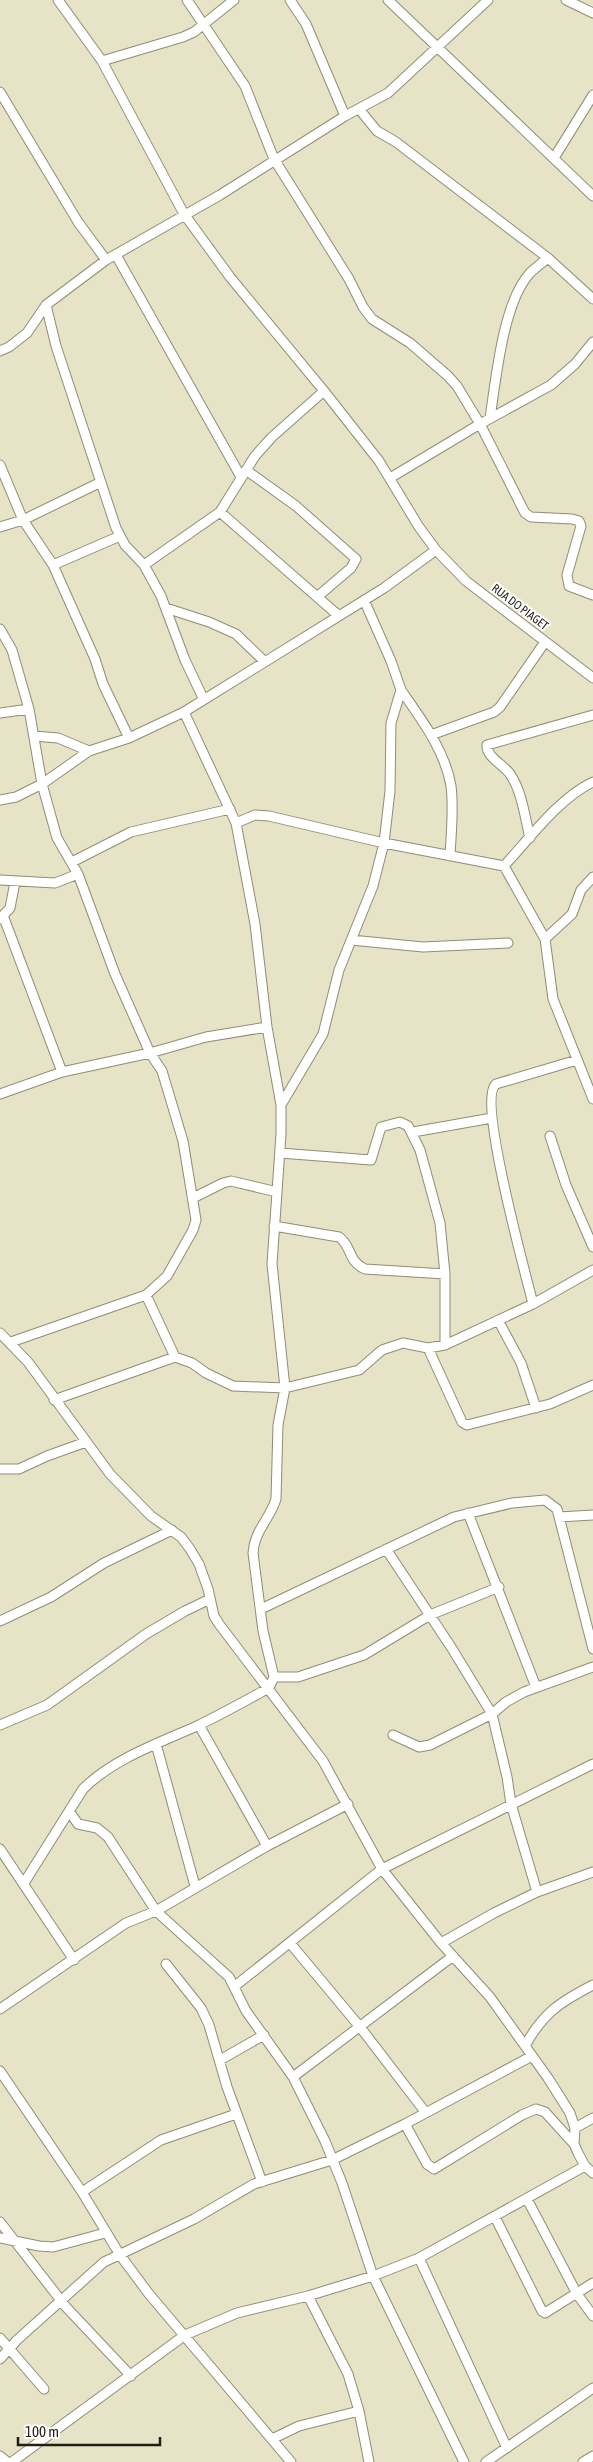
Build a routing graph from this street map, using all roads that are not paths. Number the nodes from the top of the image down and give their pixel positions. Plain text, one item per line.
1 (58, 0) edge
2 (187, 0) edge
3 (234, 0) edge
4 (290, 0) edge
5 (388, 0) edge
6 (488, 0) edge
7 (566, 0) edge
8 (593, 13) edge
9 (204, 24) junction
10 (438, 48) junction
11 (102, 61) junction
12 (0, 92) edge
13 (593, 95) edge
14 (359, 109) junction
15 (346, 116) junction
16 (554, 158) junction
17 (274, 159) junction
18 (593, 196) edge
19 (184, 214) junction
20 (116, 255) junction
21 (548, 258) junction
22 (106, 260) junction
23 (593, 299) edge
24 (46, 305) junction
25 (593, 342) edge
26 (0, 351) edge
27 (324, 391) junction
28 (490, 418) junction
29 (480, 424) junction
30 (0, 465) edge
31 (244, 473) junction
32 (390, 478) junction
33 (101, 482) junction
34 (220, 512) junction
35 (23, 520) junction
36 (0, 527) edge
37 (120, 536) junction
38 (436, 550) junction
39 (53, 565) junction
40 (144, 565) junction
41 (593, 595) edge
42 (317, 596) junction
43 (364, 600) junction
44 (166, 608) junction
45 (339, 616) junction
46 (0, 629) edge
47 (545, 642) junction
48 (264, 662) junction
49 (592, 675) edge
50 (401, 690) junction
51 (203, 698) junction
52 (30, 709) junction
53 (184, 712) junction
54 (0, 713) edge
55 (593, 715) edge
56 (431, 735) junction
57 (34, 736) junction
58 (129, 738) junction
59 (89, 752) junction
60 (593, 782) edge
61 (42, 784) junction
62 (0, 800) edge
63 (230, 809) junction
64 (236, 823) junction
65 (530, 838) junction
66 (384, 842) junction
67 (450, 856) junction
68 (72, 862) junction
69 (504, 866) junction
70 (78, 874) junction
71 (593, 877) edge
72 (0, 879) edge
73 (15, 882) junction
74 (2, 918) edge
75 (545, 939) junction
76 (351, 940) junction
77 (508, 943) dead end
78 (267, 1027) junction
79 (150, 1053) junction
80 (577, 1060) junction
81 (62, 1072) junction
82 (0, 1094) edge
83 (593, 1099) edge
84 (281, 1105) junction
85 (492, 1118) junction
86 (413, 1132) junction
87 (550, 1136) dead end
88 (280, 1153) junction
89 (277, 1192) junction
90 (193, 1198) junction
91 (274, 1226) junction
92 (593, 1247) edge
93 (593, 1270) edge
94 (445, 1274) junction
95 (146, 1295) junction
96 (533, 1304) junction
97 (498, 1320) junction
98 (0, 1333) edge
99 (11, 1342) junction
100 (445, 1345) junction
101 (428, 1348) junction
102 (175, 1357) junction
103 (593, 1384) edge
104 (285, 1388) junction
105 (54, 1400) junction
106 (536, 1408) junction
107 (86, 1442) junction
108 (0, 1469) edge
109 (468, 1513) junction
110 (593, 1515) edge
111 (559, 1517) junction
112 (172, 1530) junction
113 (386, 1549) junction
114 (499, 1587) junction
115 (210, 1599) junction
116 (261, 1609) junction
117 (430, 1615) junction
118 (0, 1621) edge
119 (593, 1649) edge
120 (593, 1667) edge
121 (274, 1677) junction
122 (536, 1687) junction
123 (269, 1688) junction
124 (492, 1714) junction
125 (0, 1725) edge
126 (199, 1725) junction
127 (393, 1735) dead end
128 (156, 1744) junction
129 (593, 1764) edge
130 (348, 1804) junction
131 (511, 1804) junction
132 (69, 1811) junction
133 (267, 1846) junction
134 (0, 1848) edge
135 (382, 1869) junction
136 (593, 1872) edge
137 (24, 1882) junction
138 (195, 1886) junction
139 (537, 1892) junction
140 (156, 1910) junction
141 (290, 1943) junction
142 (441, 1943) junction
143 (453, 1956) junction
144 (74, 1960) junction
145 (166, 1964) dead end
146 (593, 1984) edge
147 (235, 1986) junction
148 (0, 2008) edge
149 (360, 2027) junction
150 (264, 2035) junction
151 (525, 2046) junction
152 (532, 2056) junction
153 (220, 2060) junction
154 (0, 2071) edge
155 (293, 2077) junction
156 (426, 2112) junction
157 (236, 2114) junction
158 (593, 2118) edge
159 (404, 2124) junction
160 (575, 2128) junction
161 (574, 2144) junction
162 (332, 2160) junction
163 (585, 2166) junction
164 (593, 2173) edge
165 (262, 2182) junction
166 (82, 2192) junction
167 (527, 2199) junction
168 (495, 2217) junction
169 (0, 2222) edge
170 (105, 2233) junction
171 (0, 2238) edge
172 (15, 2241) junction
173 (120, 2255) junction
174 (420, 2258) junction
175 (373, 2276) junction
176 (593, 2284) edge
177 (577, 2294) junction
178 (308, 2296) junction
179 (62, 2302) junction
180 (593, 2316) edge
181 (184, 2335) junction
182 (0, 2338) edge
183 (10, 2348) junction
184 (0, 2359) edge
185 (131, 2376) junction
186 (593, 2388) edge
187 (44, 2389) dead end
188 (359, 2411) junction
189 (272, 2439) junction
190 (507, 2448) junction
191 (0, 2456) edge
192 (7, 2462) edge
193 (12, 2462) edge
194 (291, 2462) edge
195 (369, 2462) edge
196 (464, 2462) edge
197 (486, 2462) edge

1 - 11 street, RUA DO PIAGET
2 - 9 street
3 - 9 street
4 - 15 street
5 - 10 street
6 - 10 street
7 - 8 street
9 - 11 street
9 - 17 street
10 - 14 street
10 - 16 street
11 - 19 street, RUA DO PIAGET
12 - 22 street
13 - 16 street
14 - 15 street
14 - 21 street
15 - 17 street
16 - 18 street
17 - 19 street
17 - 29 street
19 - 20 street
19 - 27 street, RUA DO PIAGET
20 - 22 street
20 - 31 street
21 - 23 street
21 - 28 street
22 - 24 street
24 - 26 street
24 - 33 street
25 - 28 street
27 - 31 street
27 - 32 street, RUA DO PIAGET
28 - 29 street
29 - 32 street
29 - 41 street
30 - 35 street
31 - 34 street
31 - 42 street
32 - 38 street, RUA DO PIAGET
33 - 35 street
33 - 37 street
34 - 40 street
34 - 42 street
35 - 36 street
35 - 39 street
37 - 39 street
37 - 40 street
38 - 43 street
38 - 47 street, RUA DO PIAGET
39 - 58 street
40 - 44 street
42 - 45 street
43 - 45 street
43 - 50 street
44 - 48 street
44 - 51 street
45 - 48 street
46 - 52 street
47 - 49 street, RUA DO PIAGET
47 - 56 street
48 - 51 street
50 - 56 street
50 - 66 street
51 - 53 street
52 - 54 street
52 - 57 street
53 - 58 street
53 - 63 street
55 - 65 street
56 - 67 street
57 - 59 street
57 - 61 street
58 - 59 street
59 - 61 street
60 - 65 street
61 - 62 street
61 - 68 street
63 - 64 street
63 - 68 street
64 - 66 street
64 - 78 street
65 - 69 street
66 - 67 street
66 - 76 street
67 - 69 street
68 - 70 street
69 - 75 street
70 - 73 street
70 - 79 street
71 - 75 street
72 - 73 street
73 - 74 street
74 - 81 street
75 - 80 street
76 - 77 street
76 - 84 street
78 - 79 street
78 - 84 street
79 - 81 street
79 - 90 street
80 - 83 street
80 - 85 street
81 - 82 street
84 - 88 street
85 - 86 street
85 - 96 street
86 - 88 street
86 - 94 street
87 - 92 street
88 - 89 street
89 - 90 street
89 - 91 street
90 - 95 street
91 - 94 street
91 - 104 street
93 - 96 street
94 - 100 street
95 - 99 street
95 - 102 street
96 - 97 street
97 - 100 street
97 - 106 street
98 - 99 street
99 - 105 street
100 - 101 street
101 - 104 street
101 - 106 street
102 - 104 street
102 - 105 street
103 - 106 street
104 - 116 street
105 - 107 street
107 - 108 street
107 - 112 street
109 - 111 street
109 - 113 street
109 - 114 street
110 - 111 street
111 - 119 street
112 - 115 street
112 - 118 street
113 - 116 street
113 - 117 street
114 - 117 street
114 - 122 street
115 - 123 street
115 - 125 street
116 - 121 street
117 - 121 street
117 - 124 street
120 - 122 street
121 - 123 street
122 - 124 street
123 - 126 street
123 - 130 street
124 - 127 street
124 - 131 street
126 - 128 street
126 - 133 street
128 - 132 street
128 - 138 street
129 - 131 street
130 - 133 street
130 - 135 street
131 - 135 street
131 - 139 street
132 - 137 street
132 - 140 street
133 - 138 street
134 - 137 street
135 - 141 street
135 - 142 street
136 - 139 street
137 - 144 street
138 - 140 street
139 - 142 street
140 - 144 street
140 - 147 street
141 - 147 street
141 - 149 street
142 - 143 street
143 - 149 street
143 - 151 street
144 - 148 street
145 - 153 street
146 - 151 street
147 - 150 street
149 - 155 street
149 - 156 street
150 - 153 street
150 - 155 street
151 - 152 street
152 - 156 street
152 - 160 street
153 - 157 street
154 - 166 street
155 - 162 street
156 - 159 street
157 - 165 street
157 - 166 street
158 - 160 street
159 - 161 street
159 - 162 street
160 - 161 street
161 - 163 street
162 - 165 street
162 - 175 street
163 - 164 street
163 - 167 street
165 - 173 street
166 - 170 street
167 - 168 street
167 - 177 street
168 - 174 street
168 - 177 street
169 - 172 street
170 - 172 street
170 - 173 street
171 - 172 street
172 - 179 street
173 - 179 street
173 - 181 street
174 - 175 street
174 - 190 street
175 - 178 street
175 - 196 street
176 - 177 street
177 - 180 street
178 - 181 street
178 - 188 street
179 - 183 street
179 - 185 street
181 - 185 street
181 - 189 street
182 - 183 street
183 - 184 street
183 - 187 street
185 - 193 street
186 - 190 street
188 - 189 street
188 - 195 street
189 - 194 street
190 - 197 street
191 - 192 street

